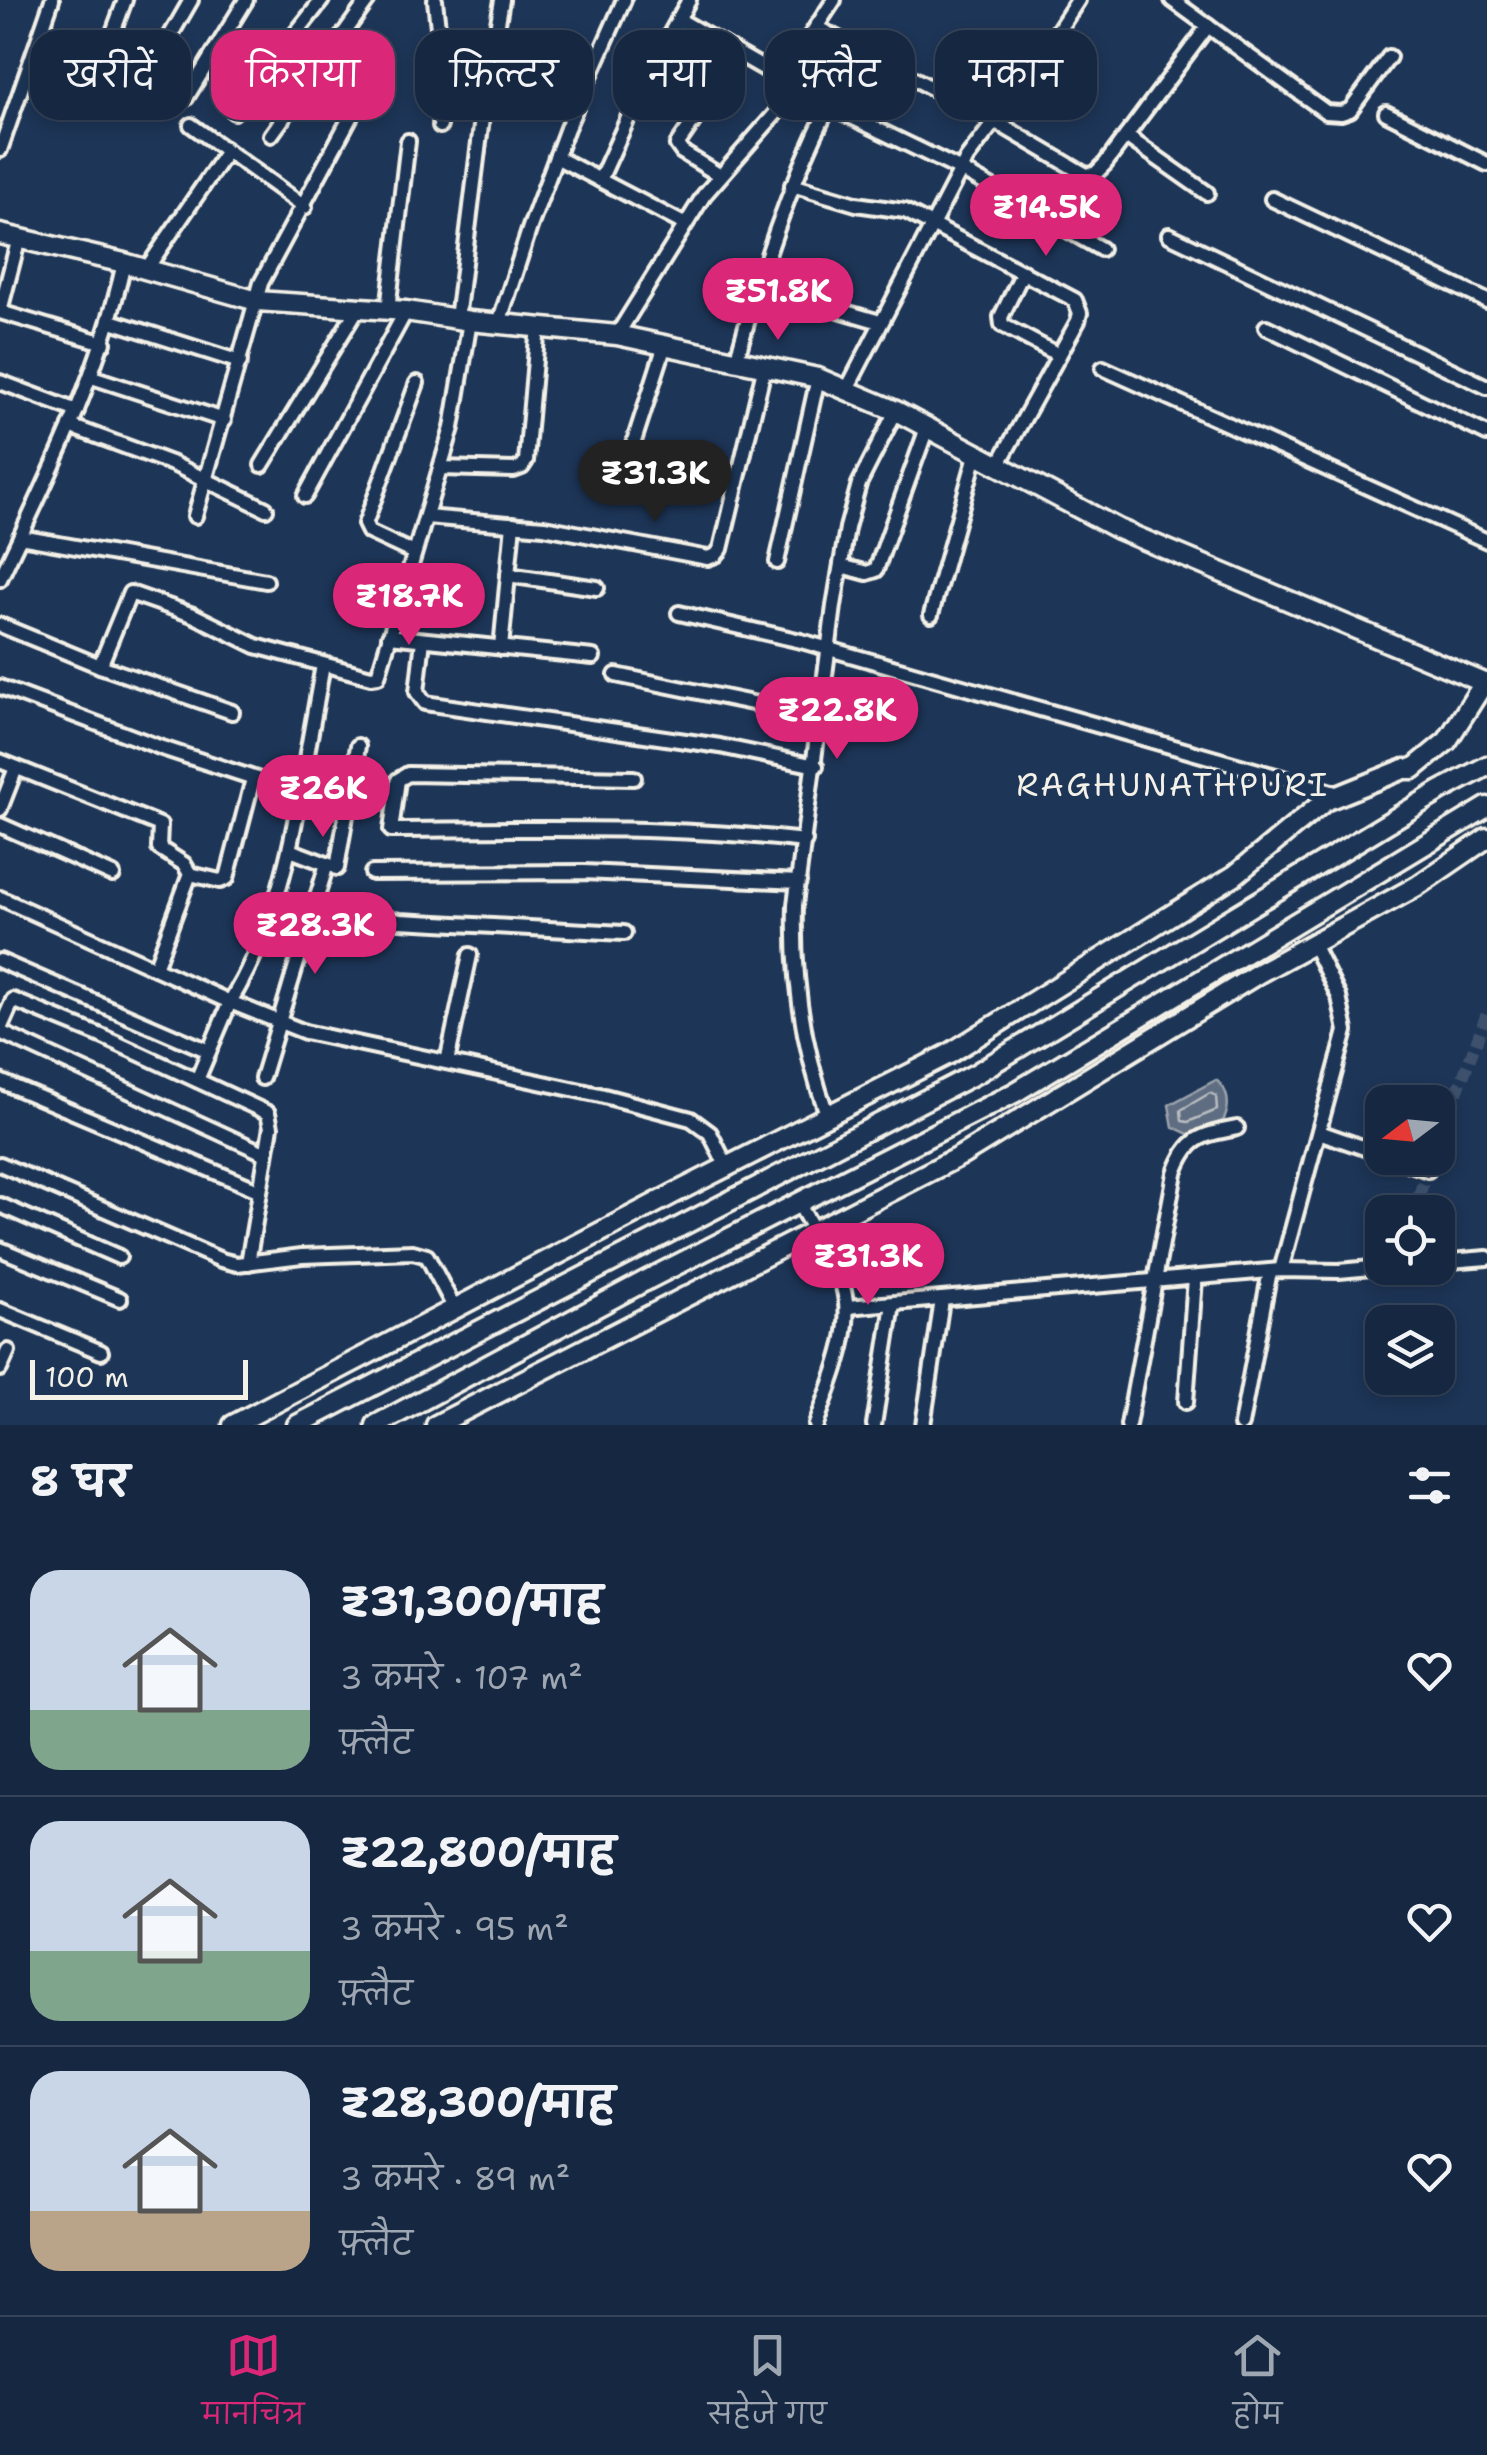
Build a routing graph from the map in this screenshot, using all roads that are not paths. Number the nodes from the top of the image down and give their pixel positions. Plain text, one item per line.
1 (52, 0) edge
2 (125, 0) edge
3 (191, 0) edge
4 (246, 0) edge
5 (322, 0) edge
6 (368, 0) edge
7 (435, 0) edge
8 (502, 0) edge
9 (624, 0) edge
10 (688, 0) edge
11 (1078, 0) edge
12 (1172, 0) edge
13 (828, 2) edge
14 (678, 19) junction
15 (1208, 26) junction
16 (816, 27) junction
17 (114, 30) edge
18 (173, 30) edge
19 (298, 30) edge
20 (697, 30) edge
21 (814, 30) edge
22 (1389, 56) dead end
23 (191, 90) edge
24 (1386, 113) dead end
25 (350, 120) edge
26 (694, 120) edge
27 (769, 120) edge
28 (822, 120) edge
29 (858, 120) edge
30 (996, 122) junction
31 (191, 125) dead end
32 (440, 126) dead end
33 (270, 135) dead end
34 (1126, 136) junction
35 (408, 141) dead end
36 (0, 150) edge
37 (227, 150) junction
38 (556, 158) junction
39 (1487, 164) edge
40 (960, 170) junction
41 (719, 175) junction
42 (600, 180) junction
43 (792, 185) junction
44 (1207, 193) dead end
45 (1272, 199) dead end
46 (304, 207) junction
47 (684, 224) junction
48 (932, 224) junction
49 (1169, 235) dead end
50 (10, 236) edge
51 (1101, 249) dead end
52 (124, 263) junction
53 (145, 271) junction
54 (1023, 272) junction
55 (756, 286) junction
56 (257, 300) junction
57 (1487, 301) edge
58 (358, 308) junction
59 (0, 311) edge
60 (397, 311) junction
61 (463, 320) junction
62 (110, 322) junction
63 (880, 322) junction
64 (499, 324) junction
65 (538, 326) junction
66 (1266, 327) dead end
67 (617, 335) junction
68 (104, 342) junction
69 (665, 344) junction
70 (1059, 355) junction
71 (737, 358) junction
72 (240, 362) junction
73 (766, 365) junction
74 (1103, 368) dead end
75 (92, 377) junction
76 (818, 378) junction
77 (0, 382) edge
78 (417, 384) dead end
79 (1487, 387) edge
80 (847, 389) junction
81 (896, 410) junction
82 (76, 412) junction
83 (224, 420) junction
84 (70, 426) junction
85 (927, 428) junction
86 (1487, 434) edge
87 (976, 456) junction
88 (262, 465) dead end
89 (996, 467) junction
90 (440, 468) junction
91 (206, 478) junction
92 (618, 488) dead end
93 (305, 496) dead end
94 (266, 509) dead end
95 (195, 516) dead end
96 (426, 516) junction
97 (513, 524) junction
98 (20, 537) junction
99 (1487, 541) edge
100 (414, 553) junction
101 (776, 562) dead end
102 (841, 566) junction
103 (508, 575) junction
104 (0, 579) edge
105 (266, 581) dead end
106 (597, 588) dead end
107 (679, 613) dead end
108 (931, 615) dead end
109 (0, 625) edge
110 (389, 636) junction
111 (423, 640) junction
112 (501, 648) junction
113 (829, 650) junction
114 (593, 657) dead end
115 (323, 665) junction
116 (100, 666) junction
117 (616, 675) dead end
118 (1486, 683) edge
119 (0, 686) edge
120 (232, 712) dead end
121 (820, 717) junction
122 (358, 746) dead end
123 (0, 761) edge
124 (816, 766) junction
125 (1487, 766) edge
126 (16, 768) junction
127 (1413, 770) junction
128 (634, 778) dead end
129 (253, 779) junction
130 (1452, 784) junction
131 (300, 792) junction
132 (1339, 794) junction
133 (1487, 807) edge
134 (0, 808) edge
135 (0, 824) edge
136 (1487, 838) edge
137 (804, 841) junction
138 (290, 850) junction
139 (336, 867) junction
140 (372, 873) dead end
141 (190, 874) junction
142 (113, 875) dead end
143 (798, 882) junction
144 (0, 898) edge
145 (316, 902) junction
146 (624, 933) dead end
147 (1313, 944) junction
148 (470, 954) dead end
149 (0, 962) edge
150 (155, 968) junction
151 (230, 1002) junction
152 (279, 1022) junction
153 (0, 1031) edge
154 (209, 1050) junction
155 (447, 1062) junction
156 (262, 1078) dead end
157 (0, 1080) edge
158 (197, 1080) junction
159 (828, 1117) junction
160 (1237, 1128) dead end
161 (1319, 1132) junction
162 (1365, 1148) edge
163 (266, 1154) junction
164 (0, 1164) edge
165 (728, 1168) junction
166 (258, 1190) junction
167 (798, 1202) junction
168 (0, 1206) edge
169 (812, 1230) junction
170 (0, 1249) edge
171 (119, 1257) dead end
172 (1487, 1258) edge
173 (1455, 1261) edge
174 (248, 1262) junction
175 (1365, 1269) edge
176 (1276, 1271) junction
177 (1195, 1278) junction
178 (1154, 1282) junction
179 (120, 1299) dead end
180 (942, 1300) junction
181 (893, 1304) junction
182 (847, 1307) junction
183 (455, 1309) junction
184 (0, 1310) edge
185 (8, 1352) dead end
186 (102, 1352) dead end
187 (0, 1369) edge
188 (300, 1390) junction
189 (1186, 1402) dead end
190 (305, 1421) edge
191 (233, 1425) edge
192 (376, 1425) edge
193 (436, 1425) edge
194 (816, 1425) edge
195 (874, 1425) edge
196 (922, 1425) edge
197 (1128, 1425) edge
198 (1240, 1425) edge

1 - 36 street
2 - 17 street
3 - 18 street
4 - 23 street
5 - 19 street
6 - 33 street
7 - 32 street
8 - 61 street
9 - 38 street
10 - 14 street
11 - 30 street
12 - 15 street
13 - 16 street
14 - 20 street
14 - 42 street
15 - 22 street
15 - 34 street
16 - 21 street
16 - 30 street
24 - 39 street
25 - 46 street
26 - 41 street
27 - 41 street
28 - 43 street
29 - 40 street
30 - 34 street
30 - 40 street
31 - 37 street
34 - 44 street
35 - 60 street
37 - 46 street
37 - 53 street
38 - 42 street
38 - 64 street
40 - 48 street
40 - 51 street
41 - 47 street
42 - 47 street
43 - 48 street
43 - 55 street
45 - 57 street
46 - 56 street
47 - 67 street
48 - 54 street
48 - 63 street
49 - 79 street
50 - 52 street
50 - 59 street
52 - 53 street
52 - 62 street
53 - 56 street
54 - 70 street
54 - 70 street
55 - 63 street
55 - 71 street
56 - 58 street
56 - 72 street
58 - 60 street
58 - 88 street
59 - 68 street
60 - 61 street
60 - 93 street
61 - 64 street
61 - 90 street
62 - 68 street
62 - 72 street
63 - 80 street
64 - 65 street
65 - 67 street
65 - 90 street
66 - 86 street
67 - 69 street
68 - 75 street
69 - 71 street
69 - 92 street
70 - 89 street
71 - 73 street
72 - 83 street
73 - 76 street
73 - 97 street
74 - 99 street
75 - 82 street
75 - 83 street
76 - 80 street
76 - 101 street
77 - 82 street
78 - 100 street
80 - 81 street
81 - 85 street
81 - 102 street
82 - 84 street
83 - 91 street
84 - 91 street
84 - 98 street
85 - 87 street
85 - 102 street
87 - 89 street
87 - 108 street
89 - 118 street
90 - 96 street
91 - 94 street
91 - 95 street
96 - 97 street
96 - 100 street
97 - 103 street
98 - 104 street
98 - 105 street
100 - 110 street
102 - 113 street
103 - 106 street
103 - 112 street
107 - 113 street
109 - 116 street
110 - 111 street
110 - 115 street
111 - 112 street
111 - 124 street
112 - 114 street
113 - 121 street
113 - 132 street
115 - 116 street
115 - 131 street
116 - 120 street
117 - 121 street
118 - 127 street
119 - 129 street
121 - 124 street
122 - 139 street
123 - 126 street
124 - 137 street
125 - 130 street
126 - 134 street
126 - 141 street
127 - 130 street
127 - 132 street
128 - 137 street
129 - 131 street
129 - 141 street
130 - 190 street
131 - 138 street
132 - 159 street
133 - 167 street
135 - 142 street
136 - 147 street
137 - 143 street
138 - 139 street
138 - 151 street
139 - 145 street
140 - 143 street
141 - 150 street
143 - 159 street
144 - 150 street
145 - 146 street
145 - 152 street
147 - 161 street
147 - 169 street
148 - 155 street
149 - 154 street
150 - 151 street
151 - 152 street
151 - 154 street
152 - 155 street
152 - 156 street
153 - 158 street
153 - 163 street
154 - 158 street
155 - 165 street
157 - 166 street
158 - 163 street
159 - 165 street
160 - 178 street
161 - 162 street
161 - 176 street
163 - 166 street
164 - 174 street
165 - 183 street
166 - 174 street
167 - 169 street
167 - 192 street
168 - 171 street
169 - 182 street
169 - 193 street
170 - 179 street
172 - 173 street
174 - 183 street
175 - 176 street
176 - 177 street
176 - 198 street
177 - 178 street
177 - 189 street
178 - 180 street
178 - 197 street
180 - 181 street
180 - 196 street
181 - 182 street
181 - 195 street
182 - 194 street
183 - 188 street
184 - 186 street
185 - 187 street
188 - 190 street
188 - 191 street

